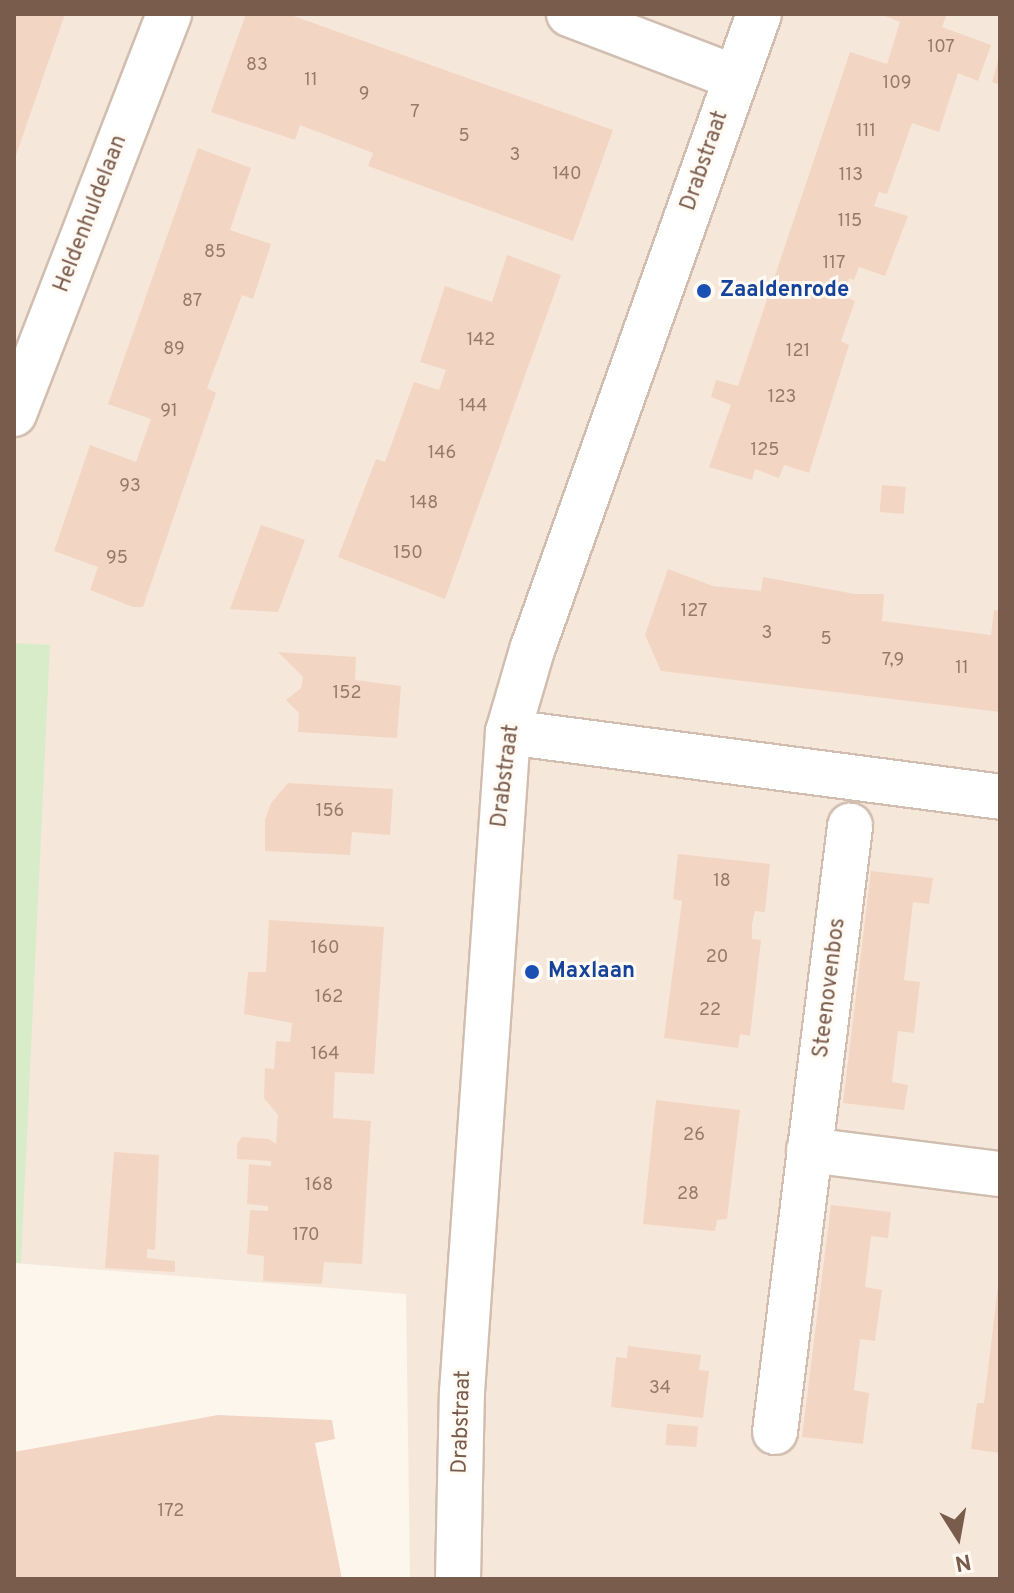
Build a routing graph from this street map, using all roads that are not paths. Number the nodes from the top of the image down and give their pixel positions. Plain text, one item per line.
1 (169, 14) edge
2 (569, 14) edge
3 (759, 14) edge
4 (734, 77) junction
5 (14, 414) edge
6 (508, 732) junction
7 (1000, 797) edge
8 (850, 826) dead end
9 (809, 1150) junction
10 (1000, 1174) edge
11 (775, 1432) dead end
12 (458, 1579) edge

1 - 5 street, Heldenhuldelaan
2 - 4 street
3 - 4 street, Drabstraat
4 - 6 street, Drabstraat
6 - 7 street
6 - 12 street, Drabstraat
8 - 9 street, Steenovenbos
9 - 10 street
9 - 11 street, Steenovenbos

